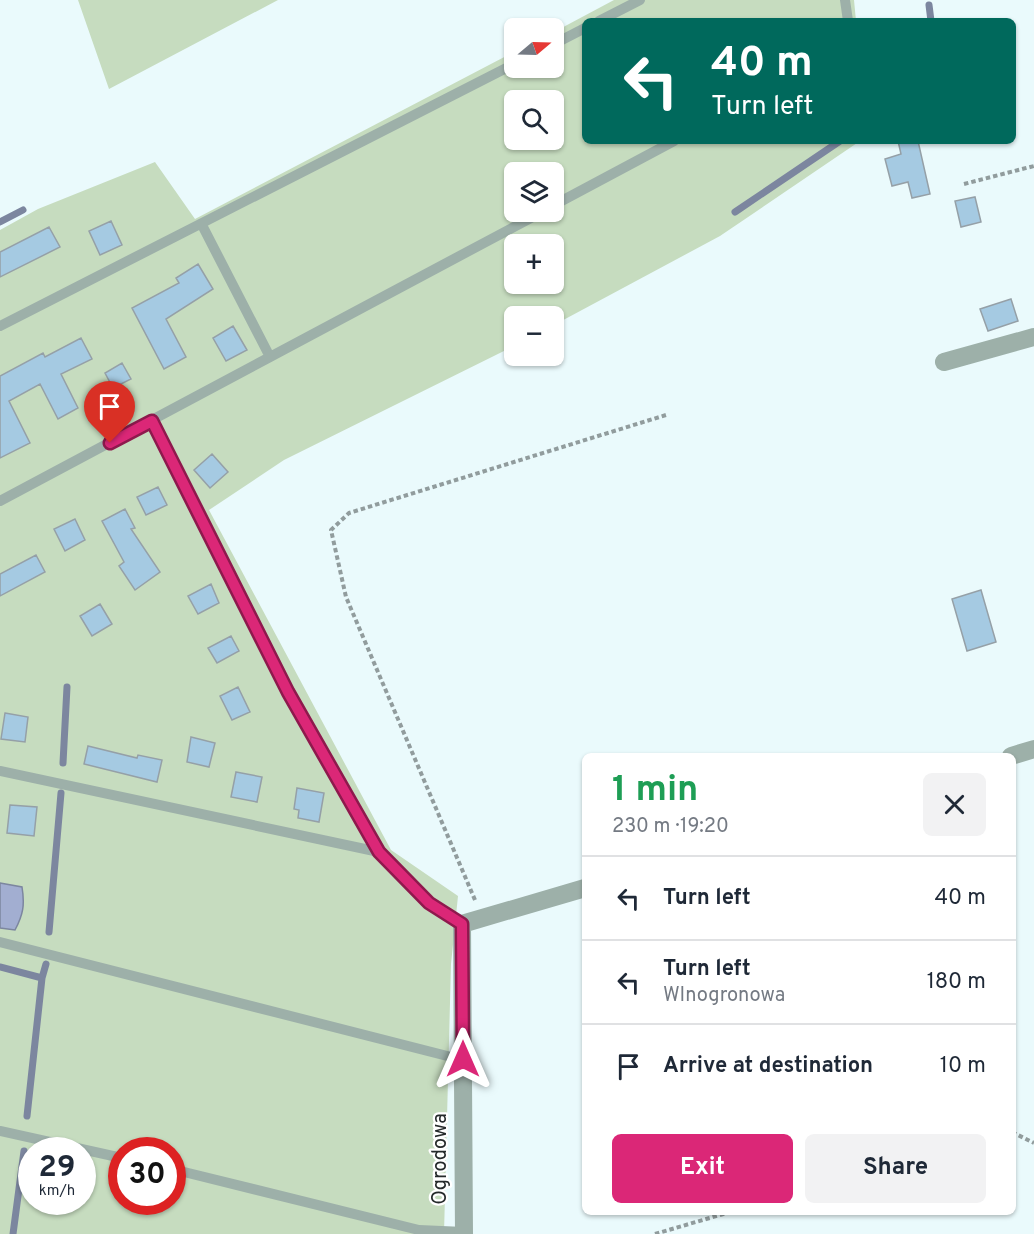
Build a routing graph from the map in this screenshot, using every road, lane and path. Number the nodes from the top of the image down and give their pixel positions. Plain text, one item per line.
1 (640, 0) edge
2 (844, 0) edge
3 (605, 18) edge
4 (847, 18) edge
5 (582, 30) edge
6 (564, 39) edge
7 (504, 69) edge
8 (668, 144) edge
9 (1034, 166) edge
10 (964, 184) dead end
11 (564, 200) edge
12 (523, 222) edge
13 (202, 225) junction
14 (0, 326) edge
15 (1034, 337) edge
16 (270, 357) junction
17 (944, 362) dead end
18 (666, 415) dead end
19 (152, 421) junction
20 (0, 501) edge
21 (1034, 749) edge
22 (1016, 754) edge
23 (0, 771) edge
24 (379, 852) junction
25 (582, 889) edge
26 (483, 918) junction
27 (462, 924) junction
28 (0, 942) edge
29 (463, 1059) junction
30 (0, 1131) edge
31 (1016, 1134) edge
32 (1034, 1143) edge
33 (108, 1155) edge
34 (186, 1172) edge
35 (720, 1215) edge
36 (464, 1233) edge
37 (655, 1234) edge

1 - 3 lane
2 - 4 lane
5 - 6 lane
7 - 13 lane
8 - 11 lane
9 - 10 path
12 - 16 lane
13 - 14 lane
13 - 16 lane
15 - 17 street
16 - 19 lane
18 - 26 path
19 - 20 lane
19 - 24 lane
21 - 22 street
23 - 24 lane
24 - 27 lane
25 - 26 street
26 - 27 street
27 - 29 street, Ogrodowa
28 - 29 lane
29 - 36 street, Ogrodowa
30 - 33 lane
31 - 32 path
34 - 36 lane
35 - 37 path

